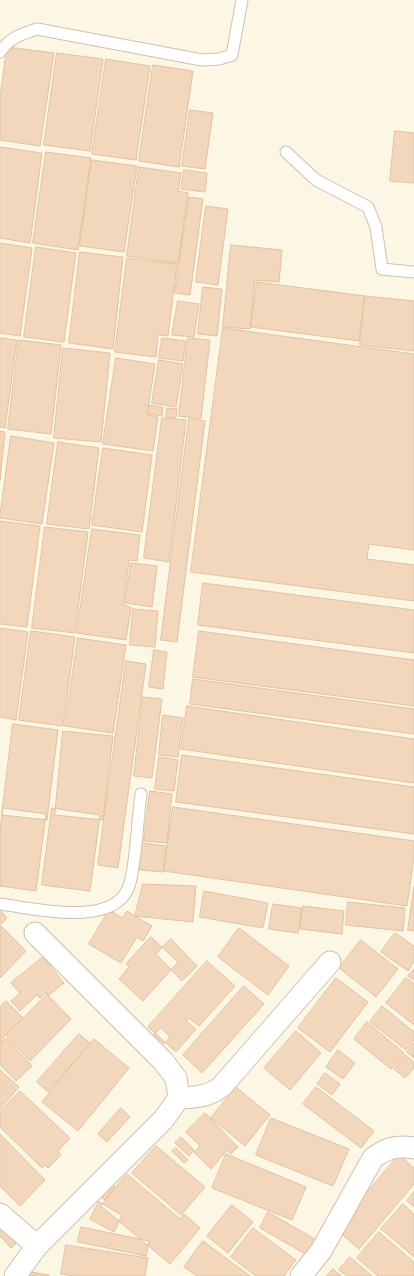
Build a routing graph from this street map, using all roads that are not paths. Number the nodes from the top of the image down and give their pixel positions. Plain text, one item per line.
1 (242, 0) edge
2 (0, 52) edge
3 (286, 152) dead end
4 (414, 272) edge
5 (141, 794) dead end
6 (0, 904) edge
7 (35, 933) dead end
8 (330, 962) dead end
9 (180, 1098) junction
10 (414, 1148) edge
11 (0, 1214) edge
12 (36, 1246) junction
13 (15, 1276) edge
14 (301, 1276) edge

1 - 2 lane
3 - 4 lane
5 - 6 lane
7 - 9 street
8 - 9 street
9 - 12 street
10 - 14 street
11 - 12 street
12 - 13 street

